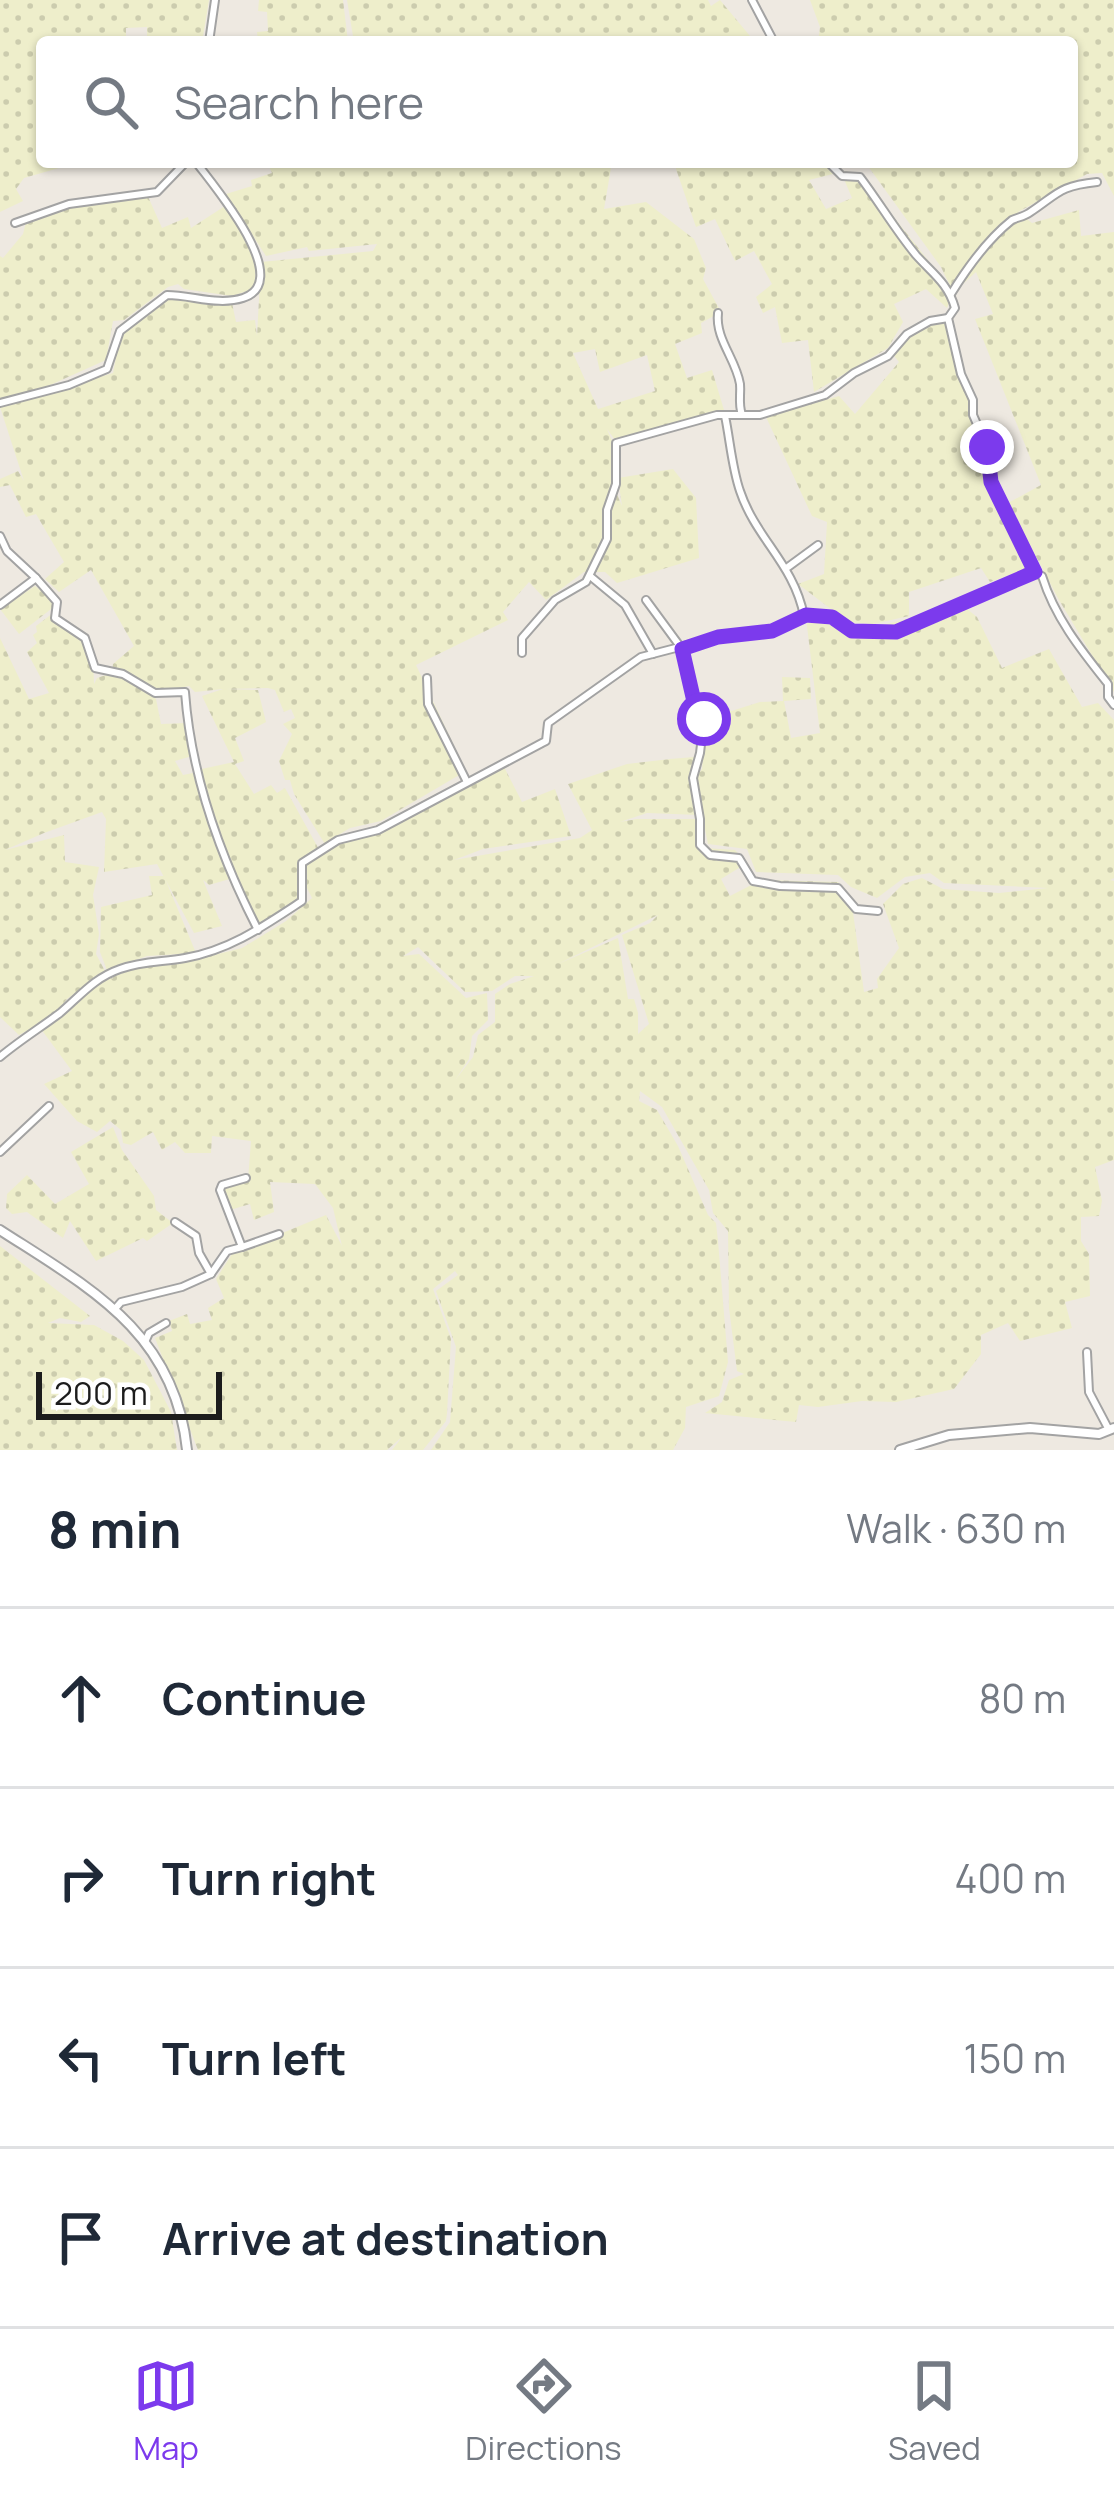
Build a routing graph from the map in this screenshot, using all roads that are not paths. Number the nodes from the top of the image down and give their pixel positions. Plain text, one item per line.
1 (214, 0) edge
2 (752, 0) edge
3 (210, 36) edge
4 (771, 36) edge
5 (181, 168) edge
6 (200, 168) edge
7 (834, 168) edge
8 (1097, 182) dead end
9 (15, 223) dead end
10 (951, 294) junction
11 (718, 313) dead end
12 (948, 318) junction
13 (0, 403) edge
14 (725, 415) junction
15 (742, 415) junction
16 (0, 536) edge
17 (818, 545) dead end
18 (788, 567) junction
19 (1035, 572) junction
20 (590, 576) junction
21 (37, 578) junction
22 (646, 600) dead end
23 (0, 605) edge
24 (804, 616) junction
25 (682, 649) junction
26 (522, 653) dead end
27 (653, 654) junction
28 (427, 678) dead end
29 (1114, 705) edge
30 (467, 782) junction
31 (878, 911) dead end
32 (259, 930) junction
33 (0, 1058) edge
34 (49, 1106) dead end
35 (0, 1152) edge
36 (246, 1178) dead end
37 (175, 1222) dead end
38 (0, 1230) edge
39 (279, 1234) dead end
40 (242, 1246) junction
41 (211, 1274) junction
42 (114, 1310) junction
43 (166, 1323) dead end
44 (145, 1342) junction
45 (1087, 1352) dead end
46 (1112, 1429) edge
47 (187, 1450) edge
48 (901, 1450) edge

1 - 3 street
2 - 4 street
5 - 9 street
6 - 13 street
7 - 10 street
8 - 10 street
10 - 12 street
11 - 15 street
12 - 15 street
12 - 19 street
14 - 15 street
14 - 18 street
14 - 20 street
16 - 21 street
17 - 18 street
18 - 24 street
19 - 24 street
19 - 29 street
20 - 26 street
20 - 27 street
21 - 23 street
21 - 32 street
22 - 25 street
24 - 25 street
25 - 27 street
25 - 31 street
27 - 30 street
28 - 30 street
30 - 32 street
32 - 33 street
34 - 35 street
36 - 40 street
37 - 41 street
38 - 42 street
39 - 40 street
40 - 41 street
41 - 42 street
42 - 44 street
43 - 44 street
44 - 47 street
45 - 46 street
46 - 48 street

